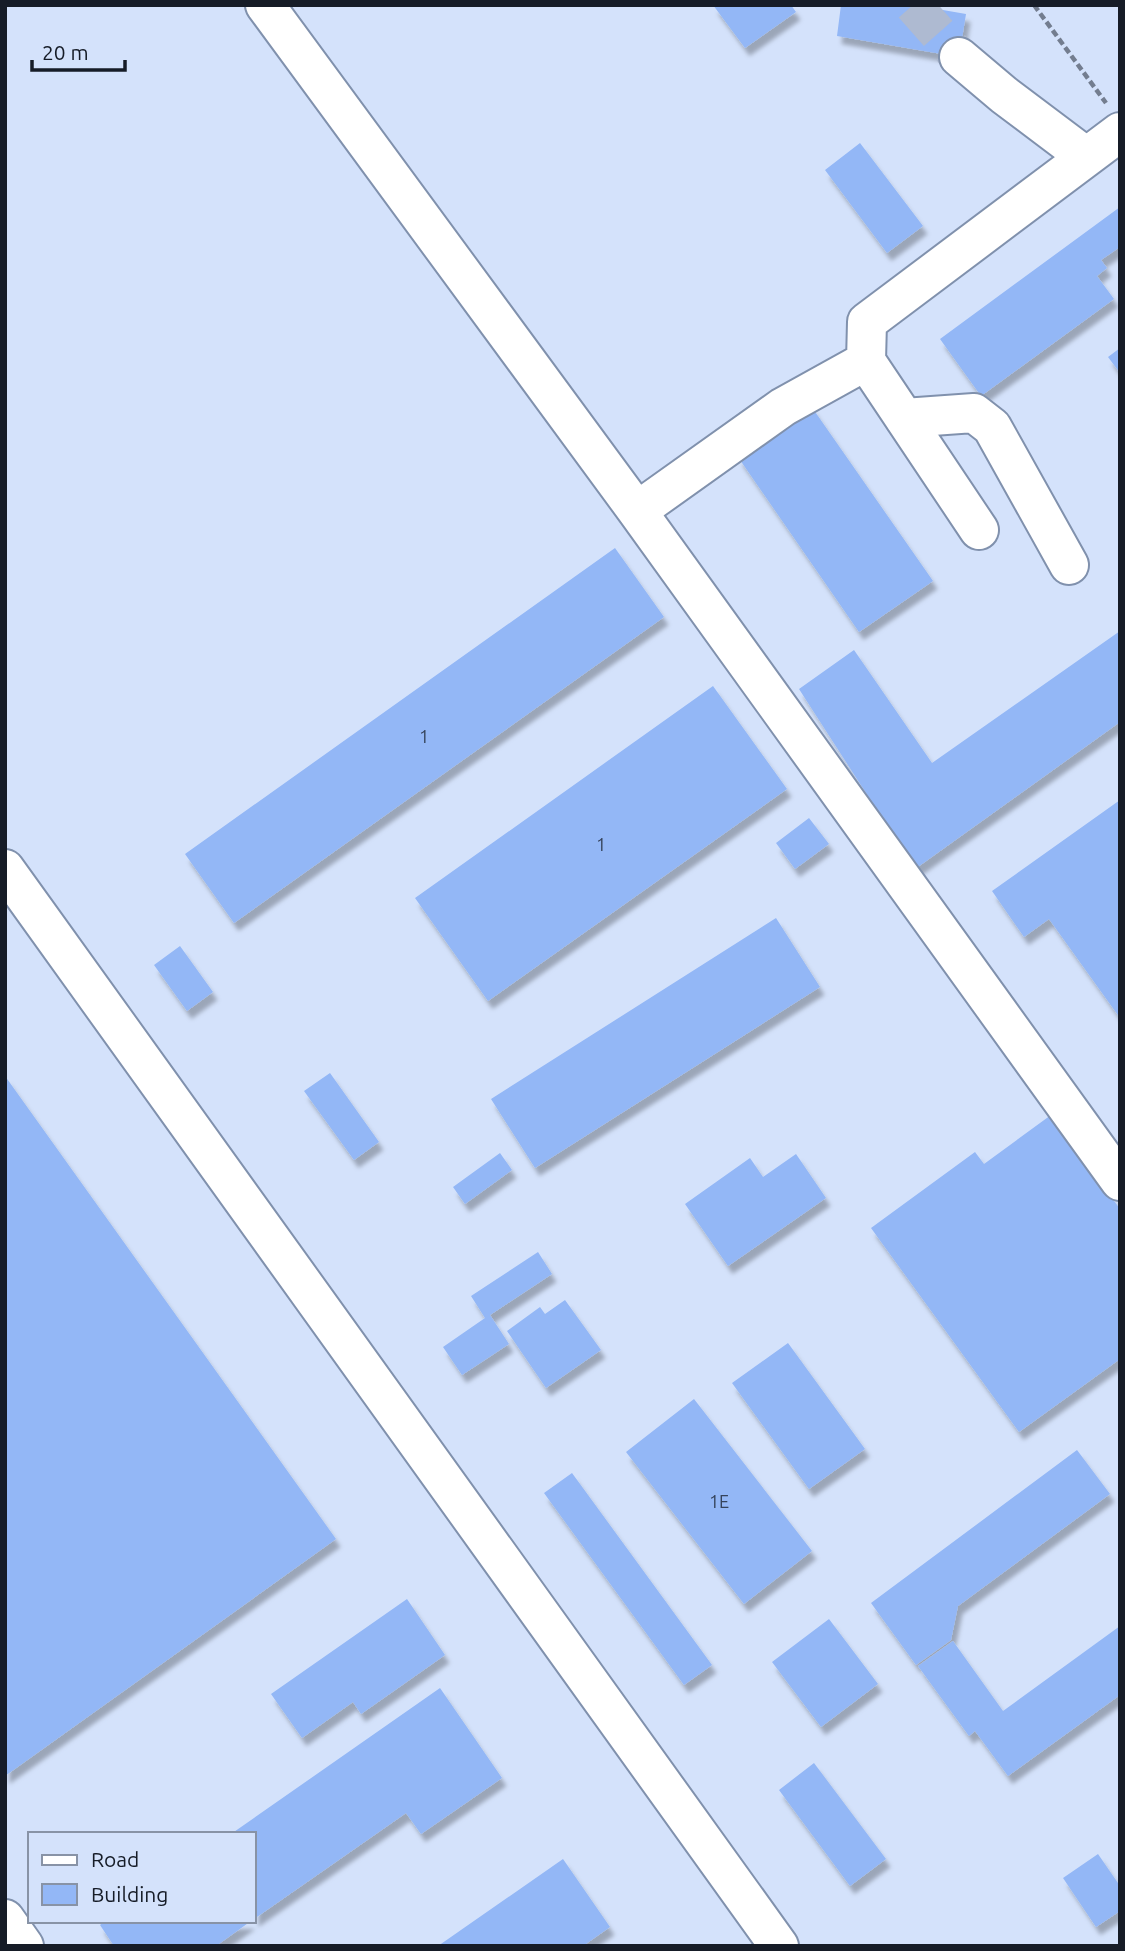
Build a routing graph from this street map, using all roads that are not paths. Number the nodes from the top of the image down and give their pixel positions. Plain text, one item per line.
1 (264, 5) edge
2 (959, 57) tunnel mouth
3 (1116, 121) edge
4 (1086, 156) junction
5 (866, 361) junction
6 (904, 418) junction
7 (637, 511) junction
8 (979, 530) dead end
9 (1069, 565) dead end
10 (5, 869) edge
11 (1120, 1181) edge
12 (5, 1919) edge
13 (24, 1946) edge
14 (779, 1946) edge

1 - 7 street
2 - 4 street
3 - 4 street
4 - 5 street
5 - 6 street
5 - 7 street
6 - 8 street
6 - 9 street
7 - 11 street
10 - 14 street
12 - 13 street

